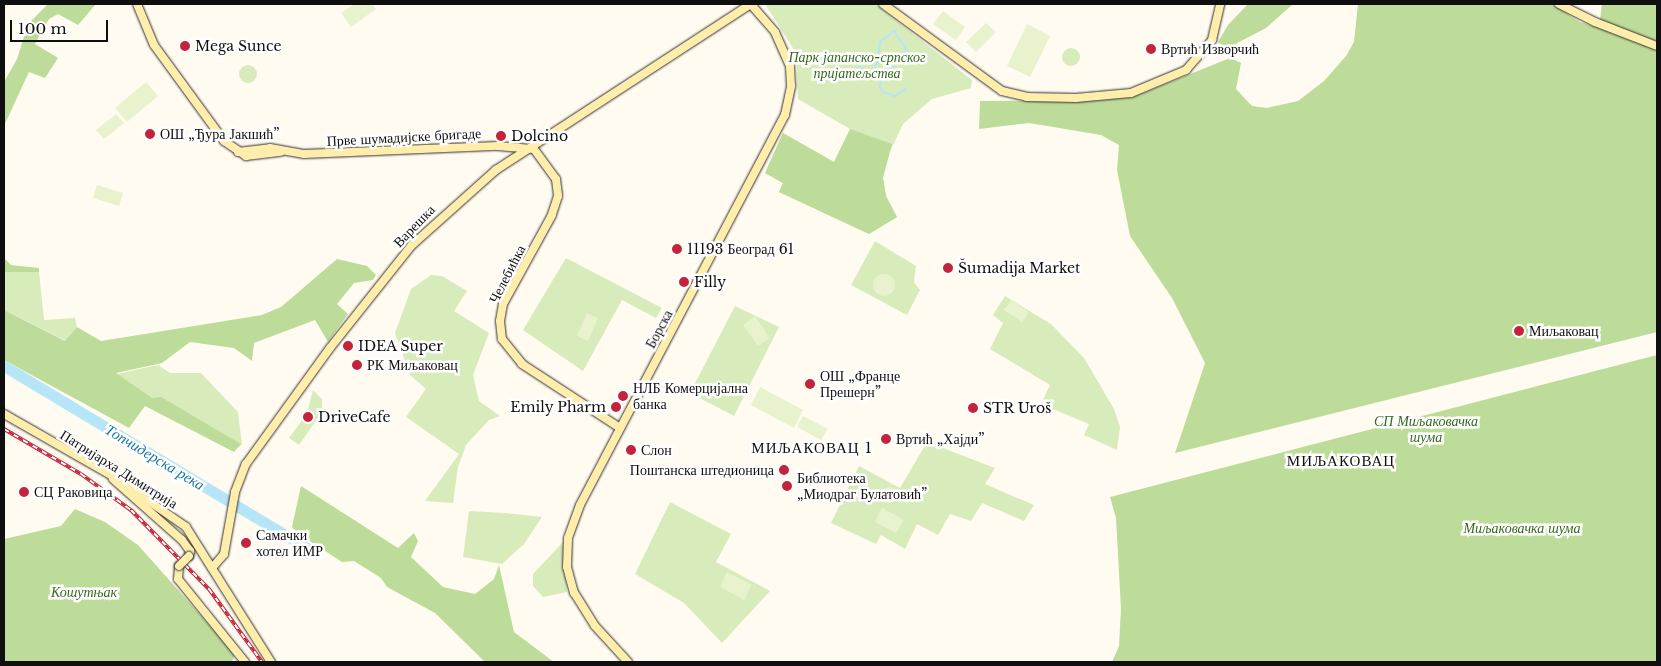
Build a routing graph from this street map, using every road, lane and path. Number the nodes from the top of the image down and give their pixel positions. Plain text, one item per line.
1 (137, 4) edge
2 (751, 4) edge
3 (883, 4) edge
4 (1220, 4) edge
5 (1559, 4) edge
6 (1657, 46) edge
7 (498, 146) junction
8 (529, 147) junction
9 (506, 163) junction
10 (4, 414) edge
11 (620, 428) junction
12 (111, 475) junction
13 (212, 568) junction
14 (246, 662) edge
15 (271, 662) edge
16 (628, 662) edge

1 - 7 street, Прве шумадијске бригаде
2 - 8 street, Варешка
2 - 11 street, Борска
3 - 4 street
5 - 6 street
7 - 8 street, Прве шумадијске бригаде
7 - 9 street
8 - 9 street, Варешка
8 - 11 street, Челебићка
9 - 13 street, Варешка
10 - 12 street, Патријарха Димитрија
11 - 16 street, Борска
12 - 13 street, Патријарха Димитрија
12 - 14 street, bridge
13 - 15 street, Патријарха Димитрија

